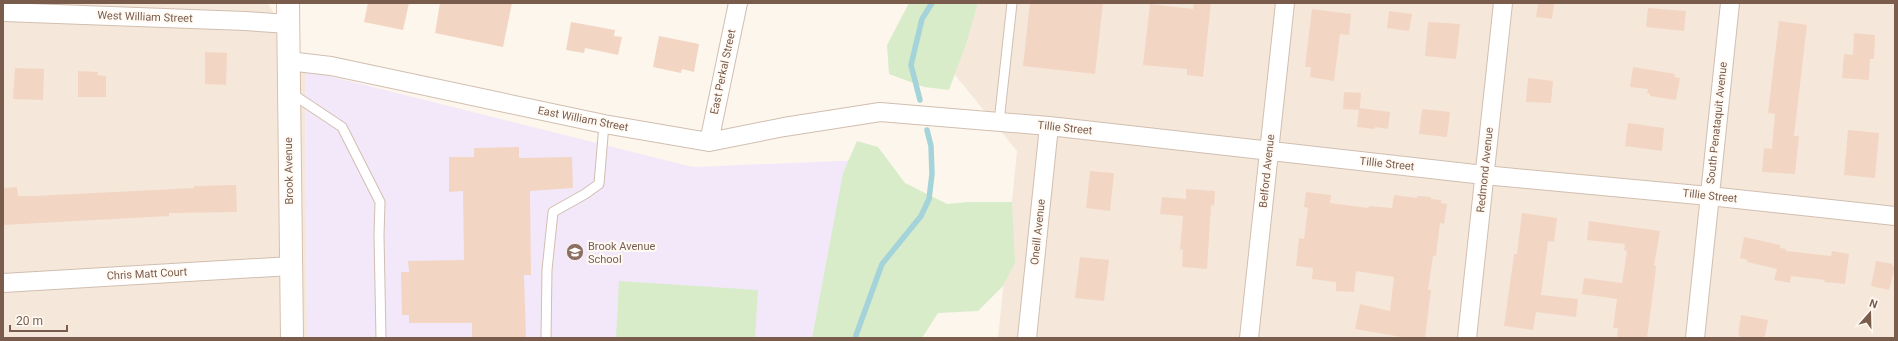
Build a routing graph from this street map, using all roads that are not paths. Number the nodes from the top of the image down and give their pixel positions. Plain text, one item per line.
1 (297, 3) edge
2 (738, 3) edge
3 (1012, 3) edge
4 (1285, 3) edge
5 (1503, 3) edge
6 (1730, 3) edge
7 (3, 12) edge
8 (288, 14) edge
9 (288, 61) junction
10 (288, 91) junction
11 (880, 112) joint
12 (999, 122) junction
13 (604, 124) junction
14 (1049, 126) junction
15 (709, 142) junction
16 (1269, 151) junction
17 (1484, 175) junction
18 (1710, 196) junction
19 (1895, 216) edge
20 (291, 266) junction
21 (3, 283) edge
22 (292, 338) edge
23 (381, 338) edge
24 (546, 338) edge
25 (1027, 338) edge
26 (1249, 338) edge
27 (1467, 338) edge
28 (1695, 338) edge

1 - 8 street
2 - 15 street, East Perkal Street
3 - 12 lane
4 - 16 street, Belford Avenue
5 - 17 street, Redmond Avenue
6 - 18 street, South Penataquit Avenue
7 - 8 street, West William Street
8 - 9 street, Brook Avenue
9 - 10 street, Brook Avenue
9 - 13 street, East William Street
10 - 20 street, Brook Avenue
10 - 23 lane
11 - 12 street, Tillie Street
11 - 15 street, East William Street
12 - 14 street, Tillie Street
13 - 15 street, East William Street
13 - 24 lane
14 - 16 street, Tillie Street
14 - 25 street, Oneill Avenue
16 - 17 street, Tillie Street
16 - 26 street, Belford Avenue
17 - 18 street, Tillie Street
17 - 27 street, Redmond Avenue
18 - 19 street, Tillie Street
18 - 28 street, South Penataquit Avenue
20 - 21 street, Chris Matt Court
20 - 22 street, Brook Avenue

